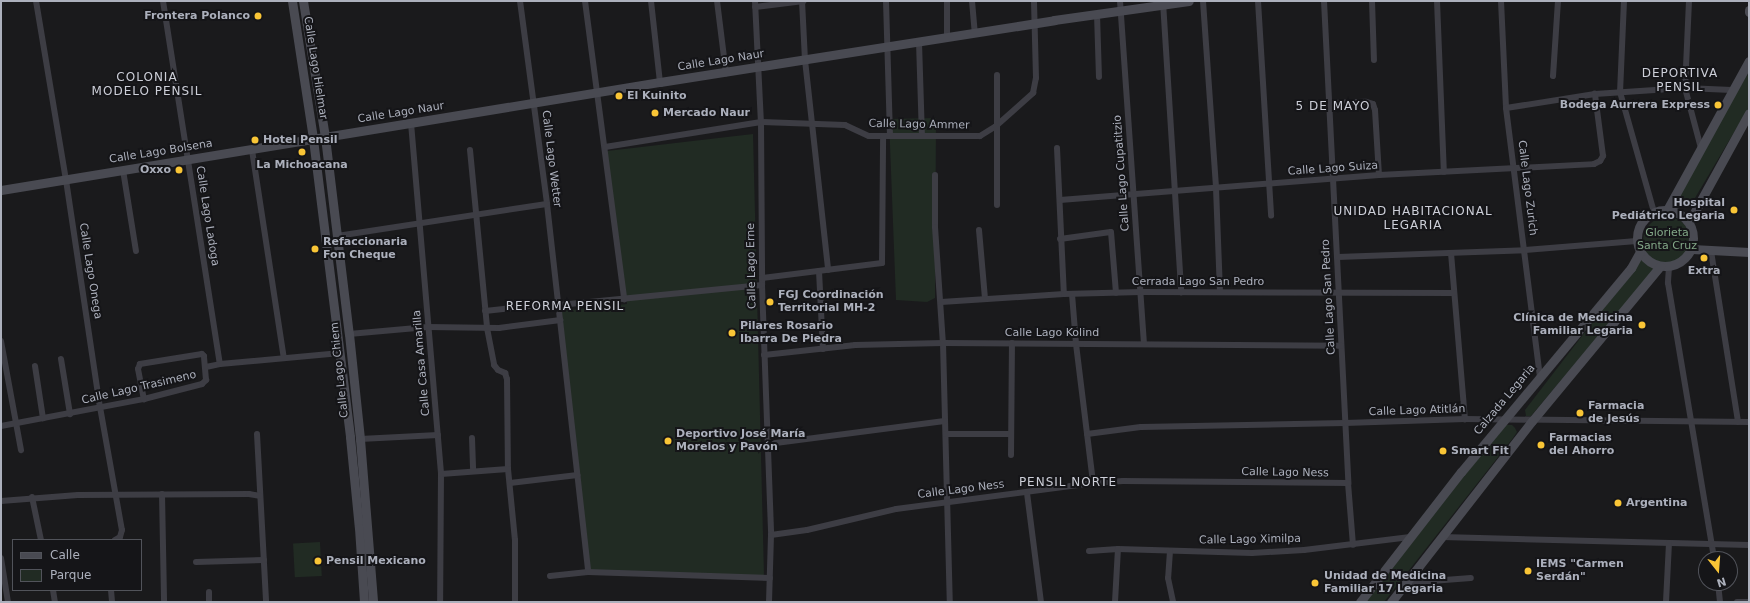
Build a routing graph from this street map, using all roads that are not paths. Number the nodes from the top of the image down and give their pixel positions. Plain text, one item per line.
1 (36, 1) edge
2 (163, 1) edge
3 (292, 1) edge
4 (303, 1) edge
5 (520, 1) edge
6 (584, 1) edge
7 (651, 1) edge
8 (717, 1) edge
9 (803, 1) edge
10 (886, 1) edge
11 (947, 1) edge
12 (972, 1) edge
13 (1034, 1) edge
14 (1188, 1) edge
15 (1204, 1) edge
16 (1258, 1) edge
17 (1324, 1) edge
18 (1372, 1) edge
19 (1437, 1) edge
20 (1501, 1) edge
21 (1558, 1) edge
22 (1624, 1) edge
23 (1689, 1) edge
24 (1163, 3) edge
25 (755, 4) edge
26 (1120, 6) edge
27 (1097, 14) junction
28 (1035, 23) junction
29 (974, 34) junction
30 (947, 38) junction
31 (919, 42) junction
32 (888, 47) junction
33 (805, 60) junction
34 (1374, 60) dead end
35 (1749, 61) edge
36 (758, 68) junction
37 (726, 73) junction
38 (997, 75) dead end
39 (1554, 76) dead end
40 (1099, 77) dead end
41 (660, 82) junction
42 (1685, 88) junction
43 (1732, 90) junction
44 (1620, 92) junction
45 (597, 93) junction
46 (1596, 94) junction
47 (1329, 103) junction
48 (534, 104) junction
49 (1506, 108) junction
50 (1749, 113) edge
51 (761, 122) junction
52 (812, 122) junction
53 (411, 123) junction
54 (996, 126) junction
55 (887, 136) junction
56 (922, 136) junction
57 (325, 137) junction
58 (313, 139) junction
59 (605, 147) junction
60 (1056, 148) dead end
61 (1701, 148) junction
62 (252, 150) junction
63 (470, 150) dead end
64 (188, 160) junction
65 (1514, 168) junction
66 (123, 170) junction
67 (1444, 172) junction
68 (935, 175) dead end
69 (1379, 176) junction
70 (66, 180) junction
71 (1332, 180) junction
72 (1268, 184) junction
73 (1216, 188) junction
74 (1, 190) edge
75 (1175, 191) junction
76 (1133, 193) junction
77 (1060, 200) junction
78 (547, 204) junction
79 (997, 205) dead end
80 (1667, 210) junction
81 (1654, 212) junction
82 (475, 216) junction
83 (1271, 216) dead end
84 (1689, 222) junction
85 (419, 224) junction
86 (979, 230) dead end
87 (337, 236) junction
88 (1060, 239) junction
89 (1637, 241) junction
90 (1695, 246) junction
91 (1525, 250) junction
92 (136, 251) dead end
93 (1711, 251) junction
94 (1640, 252) junction
95 (1749, 252) edge
96 (1450, 253) junction
97 (1338, 257) junction
98 (1664, 266) junction
99 (828, 270) junction
100 (819, 271) junction
101 (762, 278) junction
102 (762, 285) junction
103 (1141, 292) junction
104 (1181, 292) junction
105 (1220, 292) junction
106 (1338, 292) junction
107 (1116, 293) junction
108 (1454, 293) junction
109 (1064, 294) junction
110 (1072, 294) junction
111 (986, 299) junction
112 (624, 300) junction
113 (941, 302) junction
114 (538, 305) dead end
115 (559, 305) junction
116 (485, 311) junction
117 (560, 320) junction
118 (428, 327) junction
119 (487, 328) junction
120 (349, 334) junction
121 (1, 341) edge
122 (943, 343) junction
123 (1012, 343) junction
124 (1076, 344) junction
125 (1144, 344) junction
126 (1341, 346) junction
127 (824, 348) junction
128 (340, 352) junction
129 (764, 355) junction
130 (284, 358) junction
131 (61, 359) dead end
132 (220, 364) junction
133 (36, 366) dead end
134 (206, 367) junction
135 (1540, 377) junction
136 (144, 399) junction
137 (100, 407) junction
138 (70, 414) junction
139 (43, 418) junction
140 (1464, 419) junction
141 (1504, 420) junction
142 (945, 421) junction
143 (1532, 421) junction
144 (1691, 421) junction
145 (1738, 422) junction
146 (1749, 422) edge
147 (16, 423) junction
148 (1345, 424) junction
149 (1, 426) edge
150 (257, 434) dead end
151 (946, 434) junction
152 (1010, 434) junction
153 (1087, 434) junction
154 (438, 435) junction
155 (472, 438) dead end
156 (360, 439) junction
157 (768, 444) junction
158 (21, 450) dead end
159 (1011, 455) dead end
160 (508, 469) junction
161 (473, 471) junction
162 (441, 474) junction
163 (578, 475) junction
164 (510, 483) junction
165 (1093, 483) junction
166 (1348, 483) junction
167 (1027, 493) junction
168 (162, 494) junction
169 (116, 495) junction
170 (260, 496) junction
171 (32, 497) junction
172 (1, 501) edge
173 (947, 501) junction
174 (771, 535) junction
175 (1410, 537) junction
176 (1442, 537) junction
177 (41, 539) edge
178 (117, 539) edge
179 (1669, 543) junction
180 (1353, 544) junction
181 (1712, 544) junction
182 (1749, 545) edge
183 (1118, 549) junction
184 (1170, 550) junction
185 (1089, 551) dead end
186 (1713, 551) edge
187 (1, 558) edge
188 (264, 560) junction
189 (196, 562) dead end
190 (588, 572) junction
191 (550, 576) dead end
192 (770, 578) junction
193 (1471, 578) dead end
194 (1405, 583) junction
195 (53, 591) edge
196 (111, 591) edge
197 (1719, 591) edge
198 (209, 592) dead end
199 (8, 602) edge
200 (55, 602) edge
201 (112, 602) edge
202 (164, 602) edge
203 (209, 602) edge
204 (266, 602) edge
205 (364, 602) edge
206 (373, 602) edge
207 (440, 602) edge
208 (515, 602) edge
209 (769, 602) edge
210 (950, 602) edge
211 (1041, 602) edge
212 (1115, 602) edge
213 (1173, 602) edge
214 (1360, 602) edge
215 (1391, 602) edge
216 (1666, 602) edge
217 (1720, 602) edge
218 (1737, 602) edge
219 (1749, 602) edge

1 - 70 street, Calle Lago Onega
2 - 64 street, Calle Lago Ladoga
3 - 58 street, Calle Lago Hielmar
4 - 57 street, Calle Lago Hielmar
5 - 48 street, Calle Lago Wetter
6 - 45 street
7 - 41 street
8 - 37 street
9 - 25 street
9 - 33 street
10 - 32 street
11 - 30 street
12 - 29 street
13 - 28 street
14 - 24 street, Calle Lago Naur
15 - 73 street
16 - 72 street
17 - 47 street, Calle Lago San Pedro
18 - 34 street
19 - 67 street
20 - 49 street, Calle Lago Zurich
21 - 39 street
22 - 44 street
23 - 42 street
24 - 26 street, Calle Lago Naur
24 - 75 street
25 - 36 street, Calle Lago Erne
26 - 27 street, Calle Lago Naur
26 - 76 street, Calle Lago Cupatitzio
27 - 28 street, Calle Lago Naur
27 - 40 street
28 - 29 street, Calle Lago Naur
28 - 54 street, Calle Lago Ammer
29 - 30 street, Calle Lago Naur
30 - 31 street, Calle Lago Naur
31 - 32 street, Calle Lago Naur
31 - 56 street
32 - 33 street, Calle Lago Naur
32 - 55 street
33 - 36 street, Calle Lago Naur
33 - 52 street
35 - 43 street
36 - 37 street, Calle Lago Naur
36 - 51 street, Calle Lago Erne
37 - 41 street, Calle Lago Naur
38 - 54 street
41 - 45 street, Calle Lago Naur
42 - 43 street
42 - 44 street
42 - 61 street
43 - 61 street
44 - 46 street
44 - 81 street
45 - 48 street, Calle Lago Naur
45 - 59 street
46 - 49 street
46 - 65 street, Calle Lago Suiza
47 - 69 street
47 - 71 street, Calle Lago San Pedro
48 - 53 street, Calle Lago Naur
48 - 78 street, Calle Lago Wetter
49 - 65 street, Calle Lago Zurich
50 - 84 street
51 - 52 street, Calle Lago Ammer
51 - 59 street, Calle Lago Ammer
51 - 101 street, Calle Lago Erne
52 - 55 street, Calle Lago Ammer
52 - 99 street
53 - 57 street, Calle Lago Naur
53 - 85 street, Calle Casa Amarilla
54 - 56 street, Calle Lago Ammer
54 - 79 street
55 - 56 street, Calle Lago Ammer
55 - 99 street
57 - 58 street, Calle Lago Bolsena
57 - 87 street, Calle Lago Chiem
58 - 62 street, Calle Lago Bolsena
58 - 128 street, Calle Lago Chiem
59 - 112 street
60 - 77 street
61 - 80 street
62 - 64 street, Calle Lago Bolsena
62 - 130 street
63 - 82 street
64 - 66 street, Calle Lago Bolsena
64 - 132 street, Calle Lago Ladoga
65 - 67 street, Calle Lago Suiza
65 - 91 street, Calle Lago Zurich
66 - 70 street, Calle Lago Bolsena
66 - 92 street
67 - 69 street, Calle Lago Suiza
68 - 113 street
69 - 71 street, Calle Lago Suiza
70 - 74 street, Calle Lago Bolsena
70 - 137 street, Calle Lago Onega
71 - 72 street, Calle Lago Suiza
71 - 97 street, Calle Lago San Pedro
72 - 73 street, Calle Lago Suiza
72 - 83 street
73 - 75 street, Calle Lago Suiza
73 - 105 street
75 - 76 street, Calle Lago Suiza
75 - 104 street
76 - 77 street, Calle Lago Suiza
76 - 103 street, Calle Lago Cupatitzio
77 - 88 street
78 - 82 street
78 - 115 street, Calle Lago Wetter
80 - 81 street
80 - 84 street
81 - 89 street
82 - 85 street
82 - 116 street
84 - 90 street
85 - 87 street
85 - 118 street, Calle Casa Amarilla
86 - 111 street
87 - 120 street, Calle Lago Chiem
88 - 107 street
88 - 109 street
89 - 91 street
89 - 94 street
90 - 93 street
90 - 98 street
91 - 96 street
91 - 135 street, Calle Lago Zurich
93 - 95 street
93 - 145 street
94 - 98 street
94 - 135 street, Calzada Legaria
96 - 97 street
96 - 108 street
97 - 106 street, Calle Lago San Pedro
98 - 143 street
98 - 144 street
99 - 100 street
100 - 101 street
100 - 127 street
101 - 102 street, Calle Lago Erne
102 - 112 street
102 - 129 street, Calle Lago Erne
103 - 104 street, Cerrada Lago San Pedro
103 - 107 street, Cerrada Lago San Pedro
103 - 125 street, Calle Lago Cupatitzio
104 - 105 street, Cerrada Lago San Pedro
105 - 106 street, Cerrada Lago San Pedro
106 - 108 street, Cerrada Lago San Pedro
106 - 126 street, Calle Lago San Pedro
107 - 110 street, Cerrada Lago San Pedro
108 - 140 street
109 - 110 street, Cerrada Lago San Pedro
109 - 111 street, Cerrada Lago San Pedro
110 - 124 street
111 - 113 street, Cerrada Lago San Pedro
112 - 115 street
113 - 122 street
114 - 116 street
115 - 117 street, Calle Lago Wetter
116 - 119 street
117 - 119 street
117 - 163 street, Calle Lago Wetter
118 - 119 street
118 - 120 street
118 - 154 street, Calle Casa Amarilla
119 - 160 street
120 - 156 street, Calle Lago Chiem
121 - 147 street
122 - 123 street, Calle Lago Kolind
122 - 127 street, Calle Lago Kolind
122 - 142 street
123 - 124 street, Calle Lago Kolind
123 - 152 street
124 - 125 street, Calle Lago Kolind
124 - 153 street
125 - 126 street, Calle Lago Kolind
126 - 148 street, Calle Lago San Pedro
127 - 129 street, Calle Lago Kolind
128 - 130 street, Calle Lago Trasimeno
128 - 205 street, Calle Lago Chiem
129 - 157 street, Calle Lago Erne
130 - 132 street, Calle Lago Trasimeno
131 - 138 street
132 - 134 street, Calle Lago Trasimeno
133 - 139 street
134 - 136 street, Calle Lago Trasimeno
134 - 136 street
135 - 141 street, Calzada Legaria
136 - 137 street, Calle Lago Trasimeno
137 - 138 street, Calle Lago Trasimeno
137 - 169 street, Calle Lago Onega
138 - 139 street, Calle Lago Trasimeno
139 - 147 street, Calle Lago Trasimeno
140 - 141 street, Calle Lago Atitlán
140 - 148 street, Calle Lago Atitlán
141 - 143 street, Calle Lago Atitlán
141 - 175 street, Calzada Legaria
142 - 151 street
142 - 157 street
143 - 144 street, Calle Lago Atitlán
143 - 176 street
144 - 145 street, Calle Lago Atitlán
144 - 181 street
145 - 146 street, Calle Lago Atitlán
147 - 149 street, Calle Lago Trasimeno
147 - 158 street
148 - 153 street, Calle Lago Atitlán
148 - 166 street, Calle Lago San Pedro
150 - 170 street
151 - 152 street
151 - 173 street
152 - 159 street
153 - 165 street
154 - 156 street
154 - 162 street, Calle Casa Amarilla
155 - 161 street
156 - 206 street, Calle Lago Chiem
157 - 174 street, Calle Lago Erne
160 - 161 street
160 - 164 street
161 - 162 street
162 - 207 street, Calle Casa Amarilla
163 - 164 street
163 - 190 street, Calle Lago Wetter
164 - 208 street
165 - 166 street, Calle Lago Ness
165 - 167 street, Calle Lago Ness
166 - 180 street, Calle Lago San Pedro
167 - 173 street, Calle Lago Ness
167 - 211 street
168 - 169 street
168 - 170 street
168 - 202 street
169 - 171 street
169 - 178 street, Calle Lago Onega
170 - 188 street
171 - 172 street
171 - 177 street
173 - 174 street, Calle Lago Ness
173 - 210 street
174 - 192 street, Calle Lago Erne
175 - 180 street, Calle Lago Ximilpa
175 - 214 street, Calzada Legaria
176 - 179 street
176 - 194 street
179 - 181 street
179 - 216 street
180 - 184 street, Calle Lago Ximilpa
181 - 182 street
181 - 186 street
183 - 184 street, Calle Lago Ximilpa
183 - 185 street, Calle Lago Ximilpa
183 - 212 street
184 - 213 street
187 - 199 street
188 - 189 street
188 - 204 street
190 - 191 street
190 - 192 street
192 - 209 street, Calle Lago Erne
193 - 194 street
194 - 215 street
195 - 200 street
196 - 201 street
197 - 217 street
198 - 203 street
218 - 219 street

